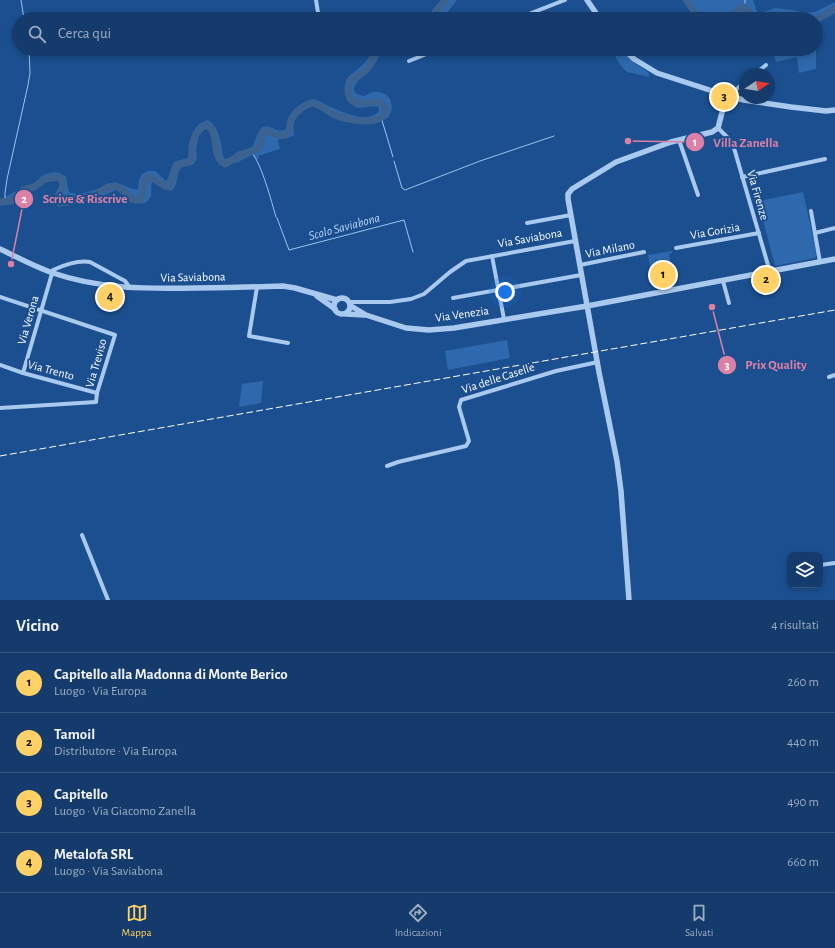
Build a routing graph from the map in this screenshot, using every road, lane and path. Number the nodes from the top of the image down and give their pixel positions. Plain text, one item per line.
1 (316, 0) edge
2 (565, 0) edge
3 (587, 0) edge
4 (318, 12) edge
5 (534, 12) edge
6 (595, 12) edge
7 (422, 56) edge
8 (631, 56) edge
9 (409, 61) dead end
10 (766, 65) dead end
11 (762, 68) edge
12 (739, 87) edge
13 (728, 96) junction
14 (835, 110) edge
15 (718, 128) junction
16 (679, 140) junction
17 (825, 159) dead end
18 (742, 177) junction
19 (698, 195) dead end
20 (811, 211) dead end
21 (571, 215) junction
22 (527, 223) dead end
23 (835, 228) edge
24 (759, 233) junction
25 (815, 233) junction
26 (576, 241) junction
27 (676, 248) dead end
28 (0, 249) edge
29 (644, 252) dead end
30 (492, 256) junction
31 (835, 259) edge
32 (820, 262) junction
33 (580, 265) junction
34 (770, 272) junction
35 (52, 273) junction
36 (581, 275) junction
37 (723, 281) junction
38 (257, 287) junction
39 (128, 288) junction
40 (498, 290) junction
41 (314, 294) junction
42 (0, 297) edge
43 (453, 298) dead end
44 (337, 300) junction
45 (729, 303) dead end
46 (350, 304) junction
47 (587, 306) junction
48 (335, 309) junction
49 (41, 312) junction
50 (346, 314) junction
51 (366, 315) junction
52 (504, 319) junction
53 (288, 343) dead end
54 (598, 362) junction
55 (0, 365) edge
56 (23, 373) junction
57 (835, 375) edge
58 (829, 377) dead end
59 (97, 393) junction
60 (0, 408) edge
61 (387, 466) dead end
62 (82, 535) dead end
63 (835, 563) edge
64 (823, 565) edge
65 (108, 600) edge
66 (629, 600) edge

1 - 4 street
2 - 5 street
3 - 6 street
7 - 9 street
8 - 13 street
10 - 11 street
12 - 13 street
13 - 14 street
13 - 15 street
15 - 16 street, Via Saviabona
15 - 18 street, Via Firenze
16 - 19 street
16 - 21 street, Via Saviabona
17 - 18 street, Via Firenze
18 - 24 street, Via Firenze
20 - 25 street
21 - 22 street
21 - 26 street, Via Saviabona
23 - 25 street
24 - 27 street, Via Gorizia
24 - 34 street, Via Firenze
25 - 32 street
26 - 30 street, Via Saviabona
26 - 33 street
28 - 35 street, Via Saviabona
29 - 33 street, Via Milano
30 - 40 street
30 - 46 street, Via Saviabona
31 - 32 street, Via Venezia
32 - 34 street, Via Venezia
33 - 36 street
34 - 37 street, Via Venezia
35 - 39 street, Via Saviabona
35 - 39 street
35 - 49 street, Via Verona
36 - 40 street
36 - 47 street
37 - 45 street
37 - 47 street, Via Venezia
38 - 39 street, Via Saviabona
38 - 41 street, Via Saviabona
38 - 53 street
40 - 43 street
40 - 52 street
41 - 44 street, Via Saviabona
41 - 48 street
42 - 49 street
44 - 46 street, Via Saviabona
44 - 48 street
46 - 50 street
46 - 51 street, Via Venezia
47 - 52 street, Via Venezia
47 - 54 street
48 - 50 street
49 - 56 street, Via Verona
49 - 59 street, Via Treviso
50 - 51 street, Via Venezia
51 - 52 street, Via Venezia
54 - 61 street, Via delle Caselle
54 - 66 street
55 - 56 street, Via Trento
56 - 59 street, Via Trento
57 - 58 street
59 - 60 street, Via Treviso
62 - 65 street
63 - 64 street

